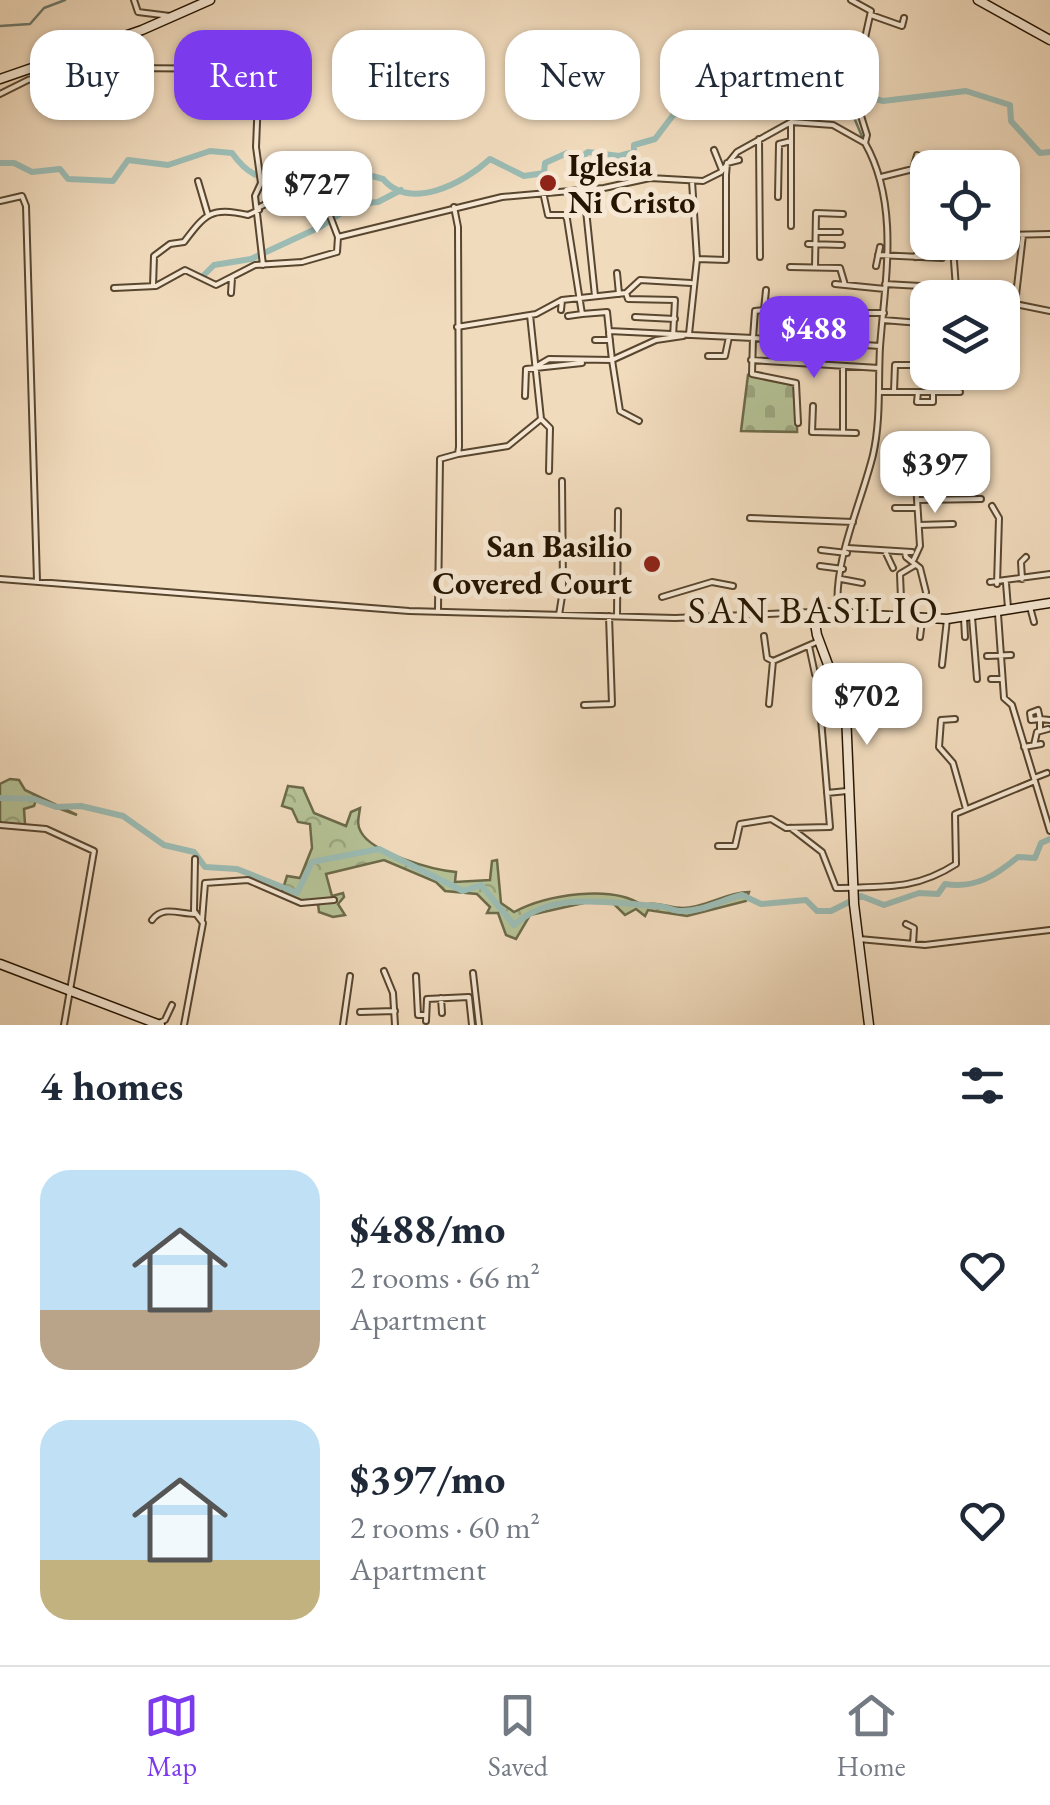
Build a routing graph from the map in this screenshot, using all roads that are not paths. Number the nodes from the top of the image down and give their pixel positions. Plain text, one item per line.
1 (134, 0) edge
2 (210, 0) edge
3 (851, 0) edge
4 (978, 0) edge
5 (871, 15) junction
6 (174, 17) junction
7 (904, 18) dead end
8 (139, 30) edge
9 (867, 30) edge
10 (1050, 40) edge
11 (154, 68) edge
12 (30, 69) edge
13 (0, 79) edge
14 (30, 83) edge
15 (0, 94) edge
16 (861, 120) edge
17 (791, 122) junction
18 (759, 139) junction
19 (791, 141) junction
20 (752, 143) junction
21 (865, 143) junction
22 (761, 149) junction
23 (714, 150) dead end
24 (739, 160) dead end
25 (728, 163) junction
26 (722, 170) junction
27 (910, 170) edge
28 (880, 177) junction
29 (198, 181) dead end
30 (692, 181) junction
31 (584, 189) junction
32 (544, 192) junction
33 (778, 197) dead end
34 (0, 201) edge
35 (454, 207) junction
36 (258, 209) junction
37 (843, 214) dead end
38 (208, 215) junction
39 (791, 226) dead end
40 (816, 232) junction
41 (840, 232) dead end
42 (1050, 234) edge
43 (1020, 235) edge
44 (1024, 235) junction
45 (338, 237) junction
46 (808, 244) dead end
47 (816, 244) junction
48 (842, 245) dead end
49 (880, 248) dead end
50 (883, 256) junction
51 (760, 257) dead end
52 (910, 257) edge
53 (697, 260) junction
54 (954, 260) dead end
55 (263, 265) junction
56 (790, 266) dead end
57 (876, 266) dead end
58 (815, 267) junction
59 (617, 272) dead end
60 (232, 276) junction
61 (956, 280) edge
62 (1018, 280) edge
63 (691, 283) junction
64 (836, 284) dead end
65 (153, 286) junction
66 (846, 286) junction
67 (114, 288) dead end
68 (883, 288) junction
69 (910, 288) edge
70 (766, 290) dead end
71 (231, 293) dead end
72 (622, 293) junction
73 (595, 296) junction
74 (579, 298) junction
75 (562, 300) junction
76 (1020, 305) edge
77 (858, 307) dead end
78 (561, 310) dead end
79 (764, 310) junction
80 (776, 310) dead end
81 (818, 311) dead end
82 (1050, 311) edge
83 (582, 314) junction
84 (530, 315) junction
85 (882, 315) junction
86 (568, 316) dead end
87 (634, 317) dead end
88 (675, 319) junction
89 (910, 321) edge
90 (798, 325) dead end
91 (458, 327) junction
92 (829, 327) junction
93 (608, 332) junction
94 (687, 334) junction
95 (674, 335) junction
96 (728, 337) junction
97 (753, 338) junction
98 (596, 340) dead end
99 (610, 340) junction
100 (826, 343) junction
101 (858, 345) junction
102 (880, 346) junction
103 (708, 356) dead end
104 (612, 360) junction
105 (752, 360) junction
106 (588, 362) junction
107 (910, 364) edge
108 (842, 366) junction
109 (538, 368) junction
110 (879, 368) junction
111 (933, 391) junction
112 (878, 392) junction
113 (894, 392) junction
114 (918, 392) junction
115 (960, 392) dead end
116 (525, 396) dead end
117 (878, 400) junction
118 (886, 400) dead end
119 (933, 402) junction
120 (813, 406) dead end
121 (934, 410) dead end
122 (887, 416) dead end
123 (878, 417) junction
124 (541, 418) junction
125 (640, 422) dead end
126 (798, 423) dead end
127 (843, 432) junction
128 (856, 433) dead end
129 (914, 452) dead end
130 (458, 454) junction
131 (549, 470) dead end
132 (856, 472) dead end
133 (868, 474) junction
134 (562, 481) dead end
135 (981, 499) dead end
136 (916, 500) junction
137 (992, 506) dead end
138 (894, 508) dead end
139 (917, 508) junction
140 (618, 510) dead end
141 (750, 518) dead end
142 (854, 522) junction
143 (953, 524) dead end
144 (918, 525) junction
145 (821, 550) dead end
146 (886, 550) junction
147 (848, 551) junction
148 (1026, 556) dead end
149 (917, 564) junction
150 (820, 566) dead end
151 (893, 568) dead end
152 (928, 568) dead end
153 (843, 569) junction
154 (1050, 574) edge
155 (0, 579) edge
156 (1022, 579) junction
157 (841, 580) junction
158 (37, 581) junction
159 (862, 583) dead end
160 (1006, 583) junction
161 (733, 586) dead end
162 (926, 592) dead end
163 (662, 597) dead end
164 (901, 598) dead end
165 (1050, 603) edge
166 (1030, 607) junction
167 (438, 609) junction
168 (814, 612) junction
169 (838, 612) junction
170 (1009, 612) junction
171 (998, 614) junction
172 (559, 615) junction
173 (608, 616) junction
174 (617, 616) junction
175 (922, 616) junction
176 (968, 617) junction
177 (947, 619) junction
178 (1034, 622) dead end
179 (764, 636) dead end
180 (920, 637) dead end
181 (966, 637) dead end
182 (819, 642) junction
183 (809, 646) junction
184 (1000, 654) junction
185 (1010, 655) dead end
186 (987, 656) dead end
187 (773, 661) junction
188 (942, 665) dead end
189 (830, 668) junction
190 (977, 679) dead end
191 (991, 679) dead end
192 (1002, 679) junction
193 (819, 696) dead end
194 (770, 704) dead end
195 (584, 706) dead end
196 (955, 719) dead end
197 (1050, 720) edge
198 (1048, 729) dead end
199 (1040, 730) junction
200 (1024, 747) junction
201 (1047, 774) dead end
202 (1034, 780) junction
203 (850, 791) junction
204 (827, 794) junction
205 (966, 809) junction
206 (0, 825) edge
207 (791, 828) junction
208 (1050, 830) edge
209 (718, 846) dead end
210 (196, 859) dead end
211 (854, 888) junction
212 (334, 900) dead end
213 (195, 914) junction
214 (152, 920) dead end
215 (202, 920) junction
216 (906, 924) dead end
217 (1050, 930) edge
218 (885, 932) dead end
219 (859, 940) junction
220 (883, 940) junction
221 (914, 944) junction
222 (0, 964) edge
223 (384, 971) dead end
224 (472, 973) dead end
225 (350, 976) dead end
226 (416, 976) dead end
227 (70, 990) junction
228 (441, 998) junction
229 (172, 1006) dead end
230 (394, 1011) junction
231 (360, 1012) dead end
232 (442, 1013) dead end
233 (64, 1025) edge
234 (159, 1025) edge
235 (184, 1025) edge
236 (343, 1025) edge
237 (395, 1025) edge
238 (475, 1025) edge
239 (870, 1025) edge

1 - 6 street
2 - 6 street
3 - 5 street
4 - 10 street
5 - 7 street
5 - 9 street
6 - 8 street
11 - 36 street
12 - 13 street
14 - 15 street
16 - 21 street
17 - 18 street
17 - 19 street
17 - 21 street
18 - 20 street
18 - 22 street
19 - 33 street
19 - 39 street
20 - 22 street
20 - 25 street
21 - 28 street
22 - 51 street
23 - 26 street
24 - 25 street
25 - 26 street
25 - 53 street
26 - 30 street
27 - 28 street
28 - 50 street
29 - 38 street
30 - 31 street
30 - 53 street
31 - 32 street
31 - 73 street
32 - 35 street
32 - 74 street
34 - 158 street
35 - 45 street
35 - 91 street
36 - 38 street
36 - 45 street
36 - 55 street
37 - 40 street
38 - 65 street
40 - 41 street
40 - 47 street
42 - 44 street
43 - 44 street
44 - 62 street
45 - 55 street
46 - 47 street
47 - 48 street
47 - 58 street
49 - 50 street
50 - 52 street
50 - 57 street
50 - 68 street
53 - 63 street
54 - 61 street
55 - 60 street
56 - 58 street
58 - 66 street
59 - 72 street
60 - 65 street
60 - 71 street
63 - 72 street
63 - 94 street
64 - 66 street
65 - 67 street
66 - 68 street
68 - 69 street
68 - 85 street
70 - 79 street
72 - 73 street
72 - 88 street
73 - 74 street
74 - 75 street
74 - 83 street
75 - 78 street
75 - 84 street
76 - 82 street
77 - 85 street
79 - 80 street
79 - 97 street
81 - 92 street
83 - 86 street
83 - 93 street
84 - 91 street
84 - 109 street
85 - 89 street
85 - 102 street
87 - 88 street
88 - 95 street
90 - 92 street
91 - 130 street
92 - 100 street
92 - 101 street
93 - 95 street
93 - 99 street
94 - 95 street
94 - 96 street
95 - 104 street
96 - 97 street
96 - 103 street
97 - 100 street
97 - 105 street
98 - 99 street
99 - 104 street
100 - 101 street
101 - 102 street
102 - 110 street
104 - 106 street
104 - 125 street
105 - 108 street
105 - 126 street
106 - 109 street
106 - 109 street
107 - 113 street
108 - 110 street
108 - 127 street
109 - 116 street
109 - 124 street
110 - 112 street
111 - 114 street
111 - 115 street
111 - 119 street
112 - 113 street
112 - 117 street
113 - 114 street
114 - 119 street
117 - 118 street
117 - 123 street
119 - 121 street
120 - 127 street
122 - 123 street
123 - 133 street
124 - 130 street
124 - 131 street
127 - 128 street
129 - 136 street
130 - 167 street
132 - 133 street
133 - 142 street
134 - 172 street
135 - 136 street
136 - 139 street
137 - 160 street
138 - 139 street
139 - 144 street
140 - 174 street
141 - 142 street
142 - 147 street
143 - 144 street
144 - 149 street
145 - 147 street
146 - 147 street
146 - 149 street
146 - 151 street
147 - 153 street
148 - 156 street
149 - 152 street
149 - 162 street
149 - 164 street
150 - 153 street
153 - 157 street
154 - 156 street
155 - 158 street
156 - 160 street
157 - 159 street
157 - 169 street
158 - 167 street
160 - 170 street
161 - 163 street
165 - 166 street
166 - 170 street
166 - 178 street
167 - 172 street
168 - 169 street
168 - 174 street
168 - 182 street
169 - 175 street
170 - 171 street
171 - 176 street
171 - 184 street
172 - 173 street
173 - 174 street
173 - 195 street
175 - 177 street
175 - 180 street
176 - 177 street
176 - 181 street
176 - 190 street
177 - 188 street
179 - 187 street
182 - 183 street
182 - 189 street
183 - 187 street
183 - 189 street
184 - 185 street
184 - 186 street
184 - 192 street
187 - 194 street
189 - 203 street
191 - 192 street
192 - 200 street
193 - 204 street
196 - 205 street
197 - 199 street
198 - 199 street
199 - 200 street
200 - 202 street
201 - 202 street
202 - 205 street
202 - 208 street
203 - 204 street
203 - 211 street
204 - 207 street
205 - 211 street
206 - 227 street
207 - 209 street
207 - 211 street
210 - 213 street
211 - 219 street
212 - 215 street
213 - 214 street
213 - 215 street
215 - 235 street
216 - 221 street
217 - 221 street
218 - 220 street
219 - 220 street
219 - 239 street
220 - 221 street
222 - 227 street
223 - 230 street
224 - 238 street
225 - 236 street
226 - 228 street
227 - 233 street
227 - 234 street
228 - 232 street
228 - 238 street
229 - 234 street
230 - 231 street
230 - 237 street

